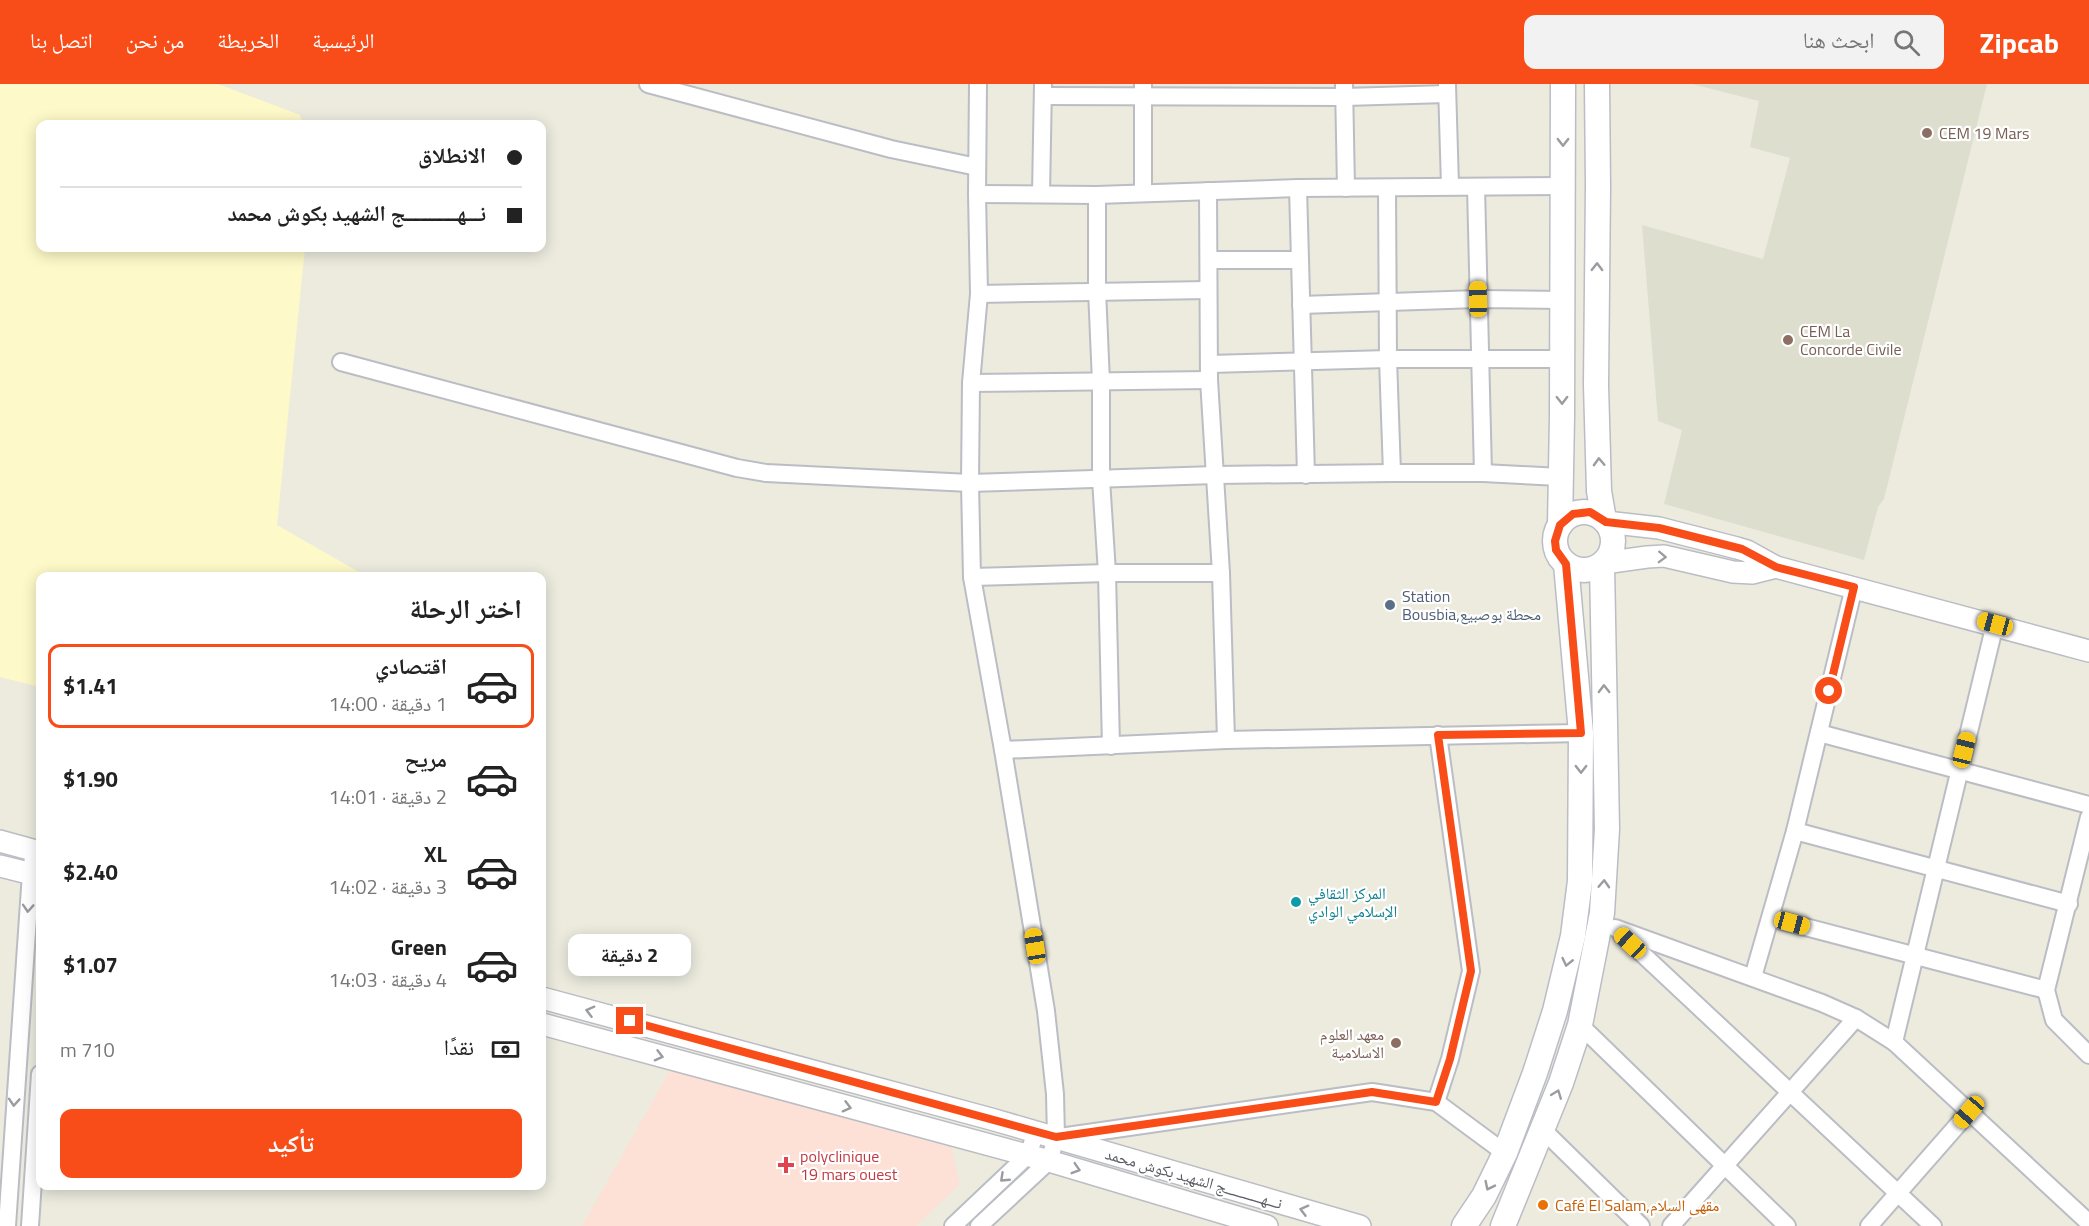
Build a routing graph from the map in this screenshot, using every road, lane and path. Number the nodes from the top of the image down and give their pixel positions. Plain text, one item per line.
1 (648, 84) edge
2 (978, 84) edge
3 (1563, 84) edge
4 (1597, 84) edge
5 (1447, 89) edge
6 (1043, 90) edge
7 (1143, 91) edge
8 (1345, 91) edge
9 (977, 167) junction
10 (1450, 186) junction
11 (1563, 186) junction
12 (1476, 187) junction
13 (1298, 188) junction
14 (1346, 188) junction
15 (1388, 188) junction
16 (1208, 191) junction
17 (1143, 193) junction
18 (977, 194) junction
19 (1041, 194) junction
20 (1097, 195) junction
21 (1210, 260) junction
22 (1300, 260) junction
23 (1097, 290) junction
24 (1208, 290) junction
25 (978, 294) junction
26 (1478, 299) junction
27 (1562, 300) junction
28 (1389, 302) junction
29 (1301, 305) junction
30 (1388, 359) junction
31 (1561, 359) junction
32 (1480, 360) junction
33 (1303, 361) junction
34 (341, 362) dead end
35 (1210, 372) junction
36 (1101, 382) junction
37 (971, 383) junction
38 (1392, 472) junction
39 (1484, 472) junction
40 (1215, 475) junction
41 (1306, 475) junction
42 (1560, 477) junction
43 (1101, 479) junction
44 (970, 483) junction
45 (1605, 521) junction
46 (1560, 525) junction
47 (1566, 564) junction
48 (1603, 564) junction
49 (1776, 567) junction
50 (1107, 573) junction
51 (1221, 573) junction
52 (972, 577) junction
53 (1854, 587) junction
54 (1995, 624) junction
55 (2089, 651) edge
56 (1581, 733) junction
57 (1819, 733) junction
58 (1438, 735) junction
59 (1226, 740) junction
60 (1111, 746) junction
61 (1003, 750) junction
62 (1959, 771) junction
63 (2089, 805) edge
64 (2089, 817) edge
65 (1795, 831) junction
66 (0, 841) edge
67 (36, 850) edge
68 (0, 866) edge
69 (1936, 868) junction
70 (36, 875) edge
71 (2069, 904) junction
72 (1771, 918) junction
73 (1608, 920) junction
74 (1916, 956) junction
75 (1753, 977) junction
76 (2046, 990) junction
77 (546, 999) edge
78 (1856, 1018) junction
79 (546, 1025) edge
80 (1580, 1025) junction
81 (1894, 1042) junction
82 (2087, 1048) edge
83 (1789, 1093) junction
84 (1436, 1102) junction
85 (1969, 1112) junction
86 (1543, 1130) junction
87 (36, 1135) edge
88 (1046, 1135) junction
89 (1505, 1153) junction
90 (1028, 1155) junction
91 (1049, 1161) junction
92 (1725, 1167) junction
93 (1898, 1193) junction
94 (2085, 1220) edge
95 (7, 1226) edge
96 (30, 1226) edge
97 (953, 1226) edge
98 (979, 1226) edge
99 (1267, 1226) edge
100 (1360, 1226) edge
101 (1464, 1226) edge
102 (1503, 1226) edge
103 (1641, 1226) edge
104 (1671, 1226) edge
105 (1787, 1226) edge
106 (1869, 1226) edge
107 (1933, 1226) edge

1 - 9 street
2 - 9 street
3 -> 11 main road
45 -> 4 main road
5 - 8 street
5 - 10 street
6 - 7 street
6 - 19 street
7 - 8 street
7 - 17 street
8 - 14 street
9 - 18 street
10 - 12 street
10 - 15 street
11 - 12 street
11 - 27 main road
12 - 26 street
13 - 14 street
13 - 16 street
13 - 22 street
14 - 15 street
15 - 28 street
16 - 17 street
16 - 21 street
17 - 20 street
18 - 19 street
18 - 25 street
19 - 20 street
20 - 23 street
21 - 22 street
21 - 24 street
22 - 29 street
23 - 24 street
23 - 25 street
23 - 36 street
24 - 35 street
25 - 37 street
26 - 27 street
26 - 28 street
26 - 32 street
27 - 31 main road
28 - 29 street
28 - 30 street
29 - 33 street
30 - 32 street
30 - 33 street
30 - 38 street
31 - 32 street
31 -> 42 main road
32 - 39 street
33 - 35 street
33 - 41 street
34 - 44 street
35 - 36 street
35 - 40 street
36 - 37 street
36 - 43 street
37 - 44 street
38 - 39 street
38 - 41 street
39 - 42 street
40 - 41 street
40 - 43 street
40 - 51 street
42 - 46 main road
43 - 44 street
43 - 50 street
44 - 52 street
45 - 46 main road
45 - 48 main road
45 - 49 street
46 - 47 main road
47 - 48 main road
47 - 56 main road
48 -> 49 street
73 -> 48 main road
49 - 53 street
50 - 51 street
50 - 52 street
50 - 60 street
51 - 59 street
52 - 61 street
53 - 54 street
53 - 57 street
54 - 55 street
54 - 62 street
56 - 58 street
56 -> 89 main road
57 - 62 street
57 - 65 street
58 - 59 street
58 - 84 street
59 - 60 street
60 - 61 street
61 - 88 street
62 - 63 street
62 - 69 street
64 - 71 street
65 - 69 street
65 - 72 street
66 - 67 street
68 - 70 street
69 - 71 street
69 - 74 street
70 -> 95 street
71 - 76 street
72 - 74 street
72 - 75 street
73 - 75 street
73 - 80 main road
73 - 83 street
74 - 76 street
74 - 81 street
75 - 78 street
76 - 82 street
88 -> 77 street, نـــهـــــــــــج الشهيد بكوش محمد
78 - 81 street
78 - 83 street
79 -> 90 street, نـــهـــــــــــج الشهيد بكوش محمد
86 -> 80 main road
80 - 92 street
81 - 85 street
83 - 92 street
83 - 93 street
84 - 88 street
84 - 89 street
85 - 93 street
85 - 94 street
86 - 102 main road
86 - 103 street
87 - 96 street
88 - 90 street
88 - 91 street
100 -> 88 street, نـــهـــــــــــج الشهيد بكوش محمد
89 -> 101 main road
90 - 91 street, نـــهـــــــــــج الشهيد بكوش محمد
90 -> 97 street
91 - 98 street
91 -> 99 street, نـــهـــــــــــج الشهيد بكوش محمد
92 - 104 street
92 - 105 street
93 - 106 street
93 - 107 street

